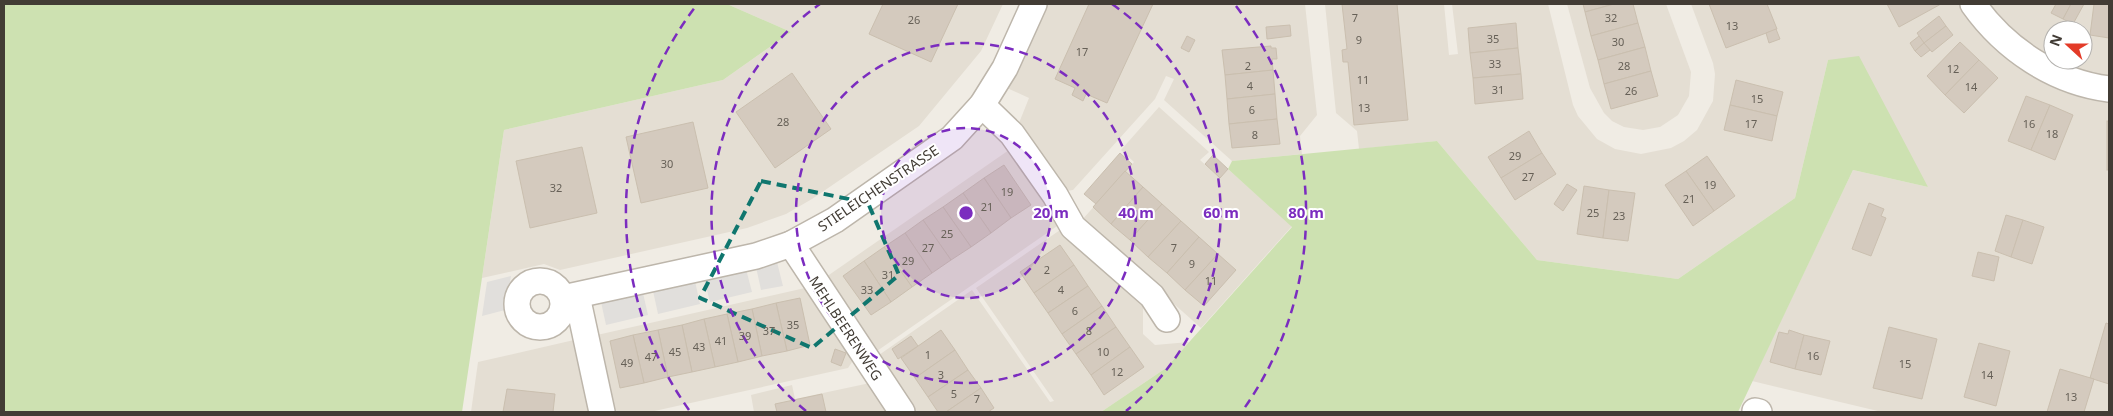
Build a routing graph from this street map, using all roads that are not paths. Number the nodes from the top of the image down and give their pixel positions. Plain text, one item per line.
1 (1034, 4) edge
2 (1973, 4) edge
3 (2109, 89) edge
4 (982, 105) junction
5 (791, 244) junction
6 (1167, 319) dead end
7 (602, 412) edge
8 (902, 412) edge

1 - 4 street, STIELEICHENSTRASSE
2 - 3 street
4 - 5 street, STIELEICHENSTRASSE
4 - 6 street
5 - 7 street, STIELEICHENSTRASSE
5 - 8 street, MEHLBEERENWEG

